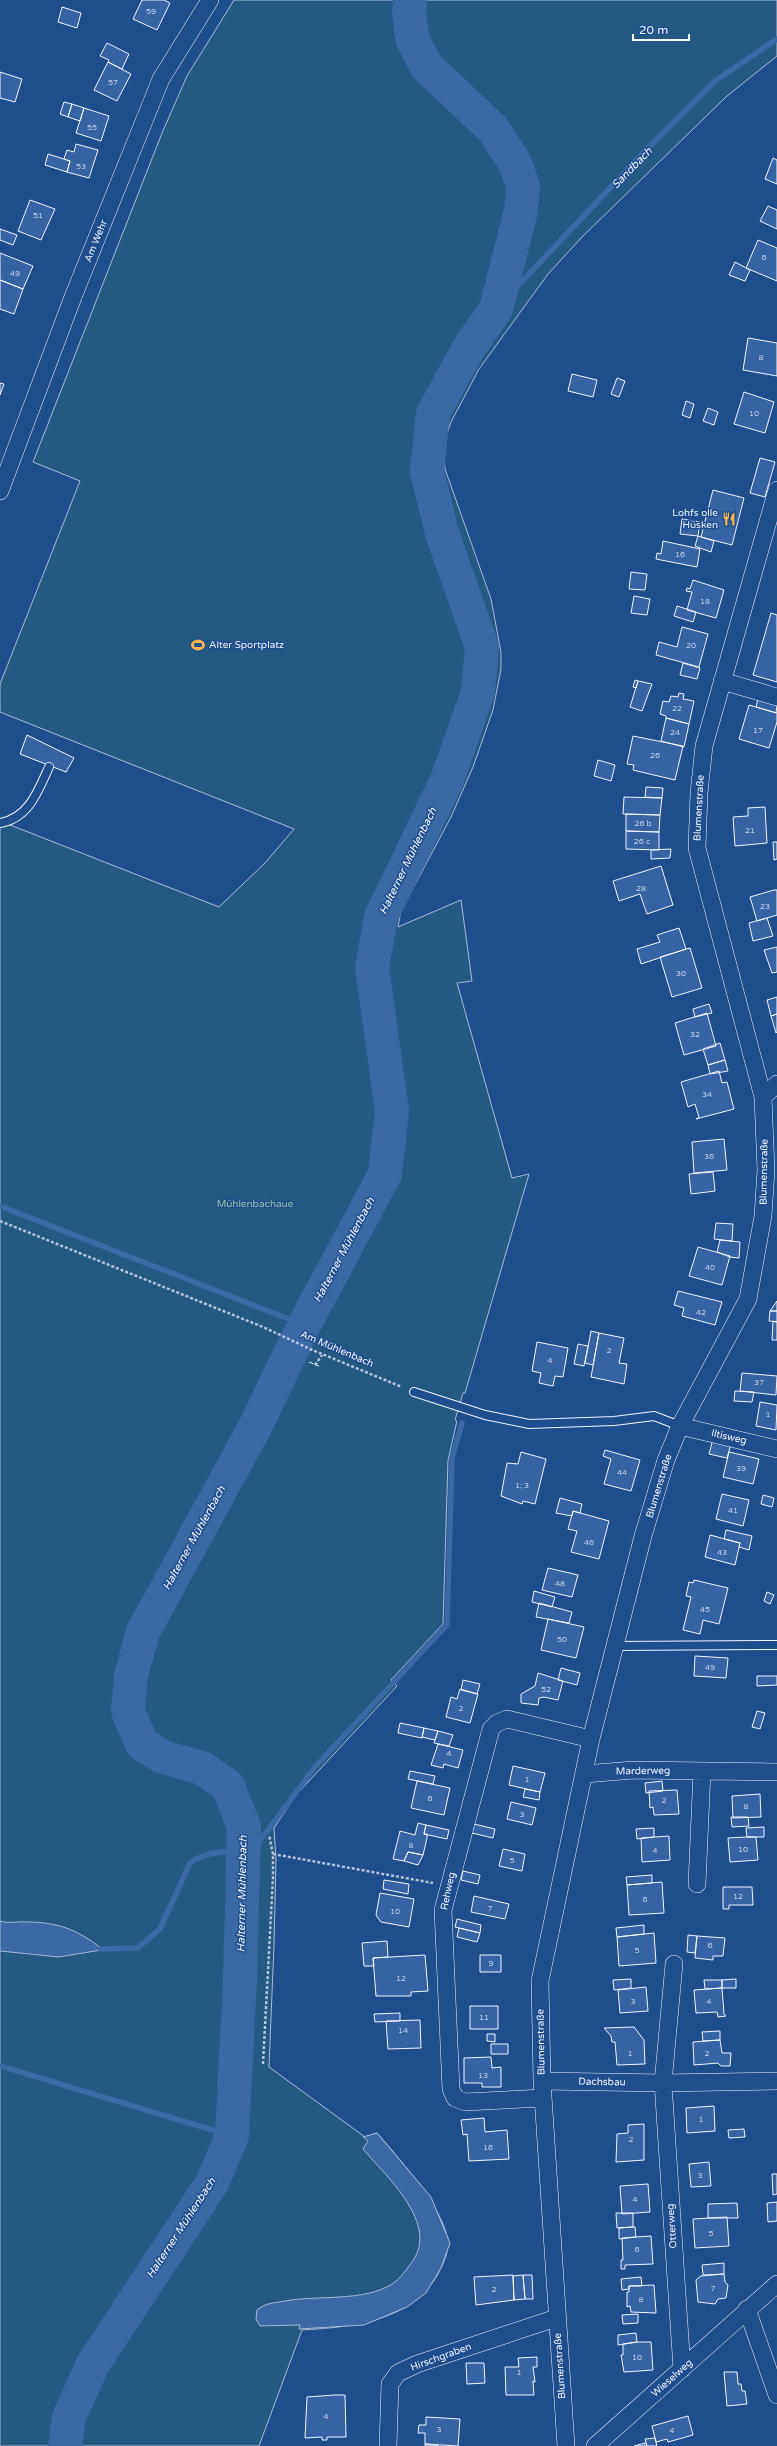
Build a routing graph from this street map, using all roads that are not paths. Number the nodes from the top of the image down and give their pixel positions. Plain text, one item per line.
1 (210, 0) edge
2 (777, 490) edge
3 (0, 491) edge
4 (722, 681) junction
5 (777, 697) edge
6 (49, 767) dead end
7 (0, 823) edge
8 (777, 1084) edge
9 (763, 1097) junction
10 (772, 1170) edge
11 (414, 1392) road end
12 (680, 1426) junction
13 (777, 1449) edge
14 (777, 1645) edge
15 (615, 1646) junction
16 (591, 1739) junction
17 (702, 1771) junction
18 (777, 1772) edge
19 (585, 1774) junction
20 (697, 1884) dead end
21 (674, 1964) dead end
22 (777, 2081) edge
23 (663, 2083) junction
24 (543, 2089) junction
25 (777, 2284) edge
26 (747, 2309) junction
27 (556, 2318) junction
28 (682, 2369) junction
29 (777, 2395) edge
30 (388, 2446) edge
31 (566, 2446) edge
32 (595, 2446) edge

1 - 3 street, Am Wehr
2 - 4 street, Blumenstraße
4 - 5 street
4 - 9 street, Blumenstraße
6 - 7 lane
8 - 9 street
9 - 10 street, Blumenstraße
10 - 12 street, Blumenstraße
11 - 12 lane
12 - 13 street, Iltisweg
12 - 15 street, Blumenstraße
14 - 15 lane
15 - 16 street, Blumenstraße
16 - 19 street, Blumenstraße
16 - 24 street, Rehweg
17 - 18 street, Marderweg
17 - 19 street, Marderweg
17 - 20 street
19 - 24 street, Blumenstraße
21 - 23 street
22 - 23 street, Dachsbau
23 - 24 street, Dachsbau
23 - 28 street, Otterweg
24 - 27 street, Blumenstraße
25 - 26 street, Wieselweg
26 - 28 street, Wieselweg
26 - 29 street
27 - 30 street, Hirschgraben
27 - 31 street, Blumenstraße
28 - 32 street, Wieselweg

